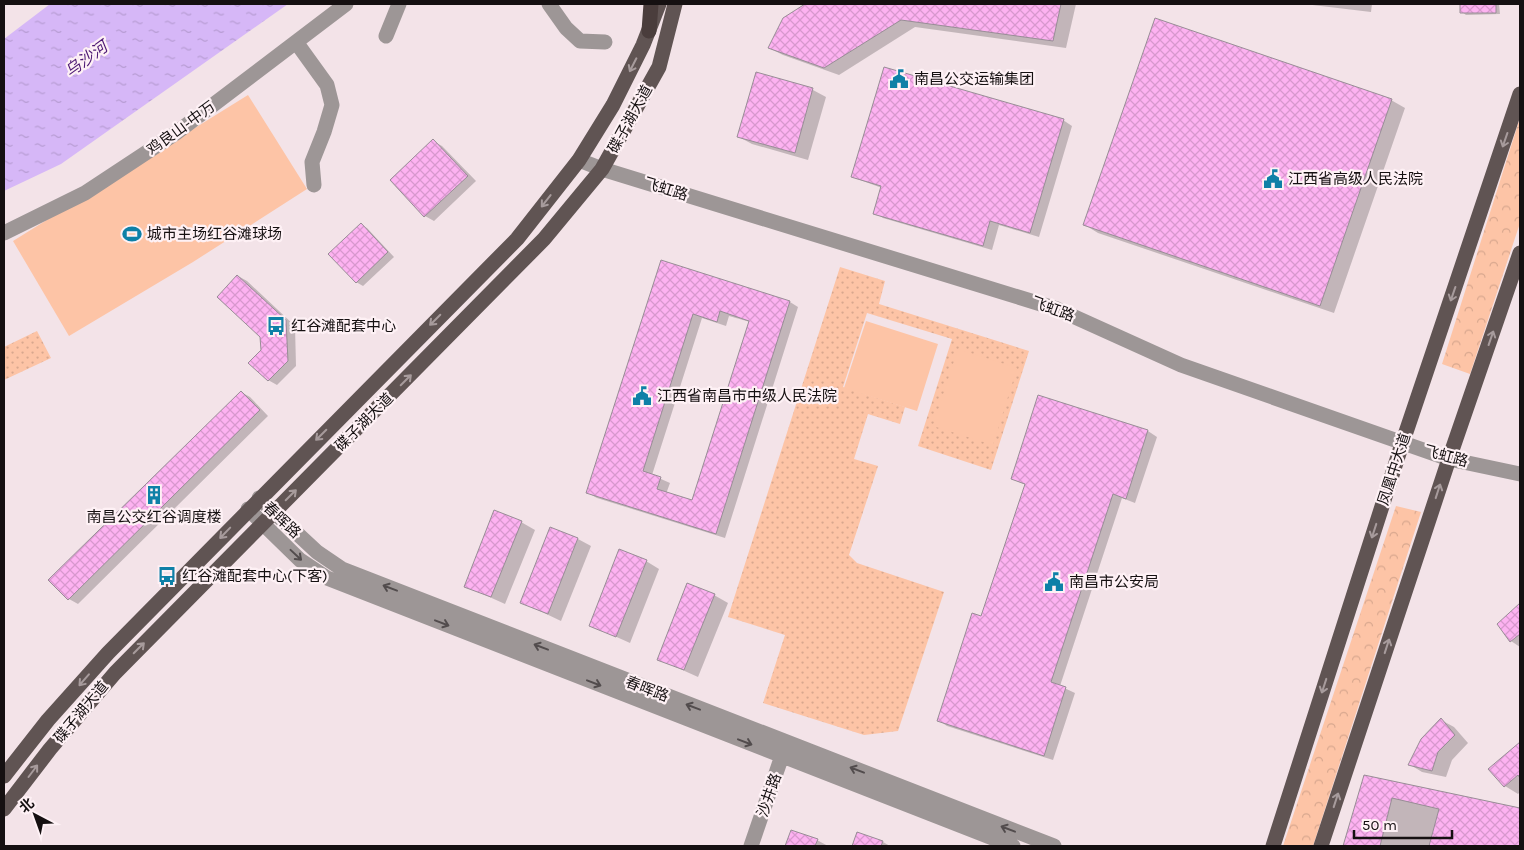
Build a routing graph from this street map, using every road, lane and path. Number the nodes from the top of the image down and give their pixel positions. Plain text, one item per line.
1 (346, 4) edge
2 (400, 4) edge
3 (549, 4) edge
4 (651, 4) edge
5 (659, 4) edge
6 (675, 4) edge
7 (649, 31) junction
8 (386, 36) dead end
9 (296, 42) junction
10 (604, 42) dead end
11 (1520, 94) edge
12 (579, 160) junction
13 (602, 169) junction
14 (314, 185) dead end
15 (4, 233) edge
16 (1520, 253) edge
17 (1402, 444) junction
18 (1449, 459) junction
19 (1520, 474) edge
20 (259, 498) junction
21 (248, 509) junction
22 (274, 512) junction
23 (263, 524) junction
24 (784, 750) junction
25 (4, 776) edge
26 (4, 809) edge
27 (751, 846) edge
28 (1013, 846) edge
29 (1054, 846) edge
30 (1273, 846) edge
31 (1321, 846) edge

1 - 9 street, 鸡良山-中万
2 - 8 street
3 - 10 street
4 - 7 highway
5 - 7 main road, 碟子湖大道
6 - 13 main road, 碟子湖大道
7 -> 12 main road, 碟子湖大道
9 - 14 street
9 - 15 street, 鸡良山-中万
11 -> 17 main road, 凤凰中大道
12 - 13 street, 飞虹路
12 -> 20 main road, 碟子湖大道
13 - 17 street, 飞虹路
22 -> 13 main road, 碟子湖大道
18 -> 16 main road
17 - 18 street, 飞虹路
17 -> 30 main road, 凤凰中大道
18 - 19 street, 飞虹路
31 -> 18 main road
20 - 21 main road, 碟子湖大道
20 - 22 street, 春晖路
21 - 23 street, 春晖路
21 -> 25 main road, 碟子湖大道
22 - 23 main road, 碟子湖大道
24 -> 22 street, 春晖路
23 -> 24 street, 春晖路
26 -> 23 main road, 碟子湖大道
24 - 27 street, 沙井路
24 - 28 street, 春晖路
29 -> 24 street, 春晖路

